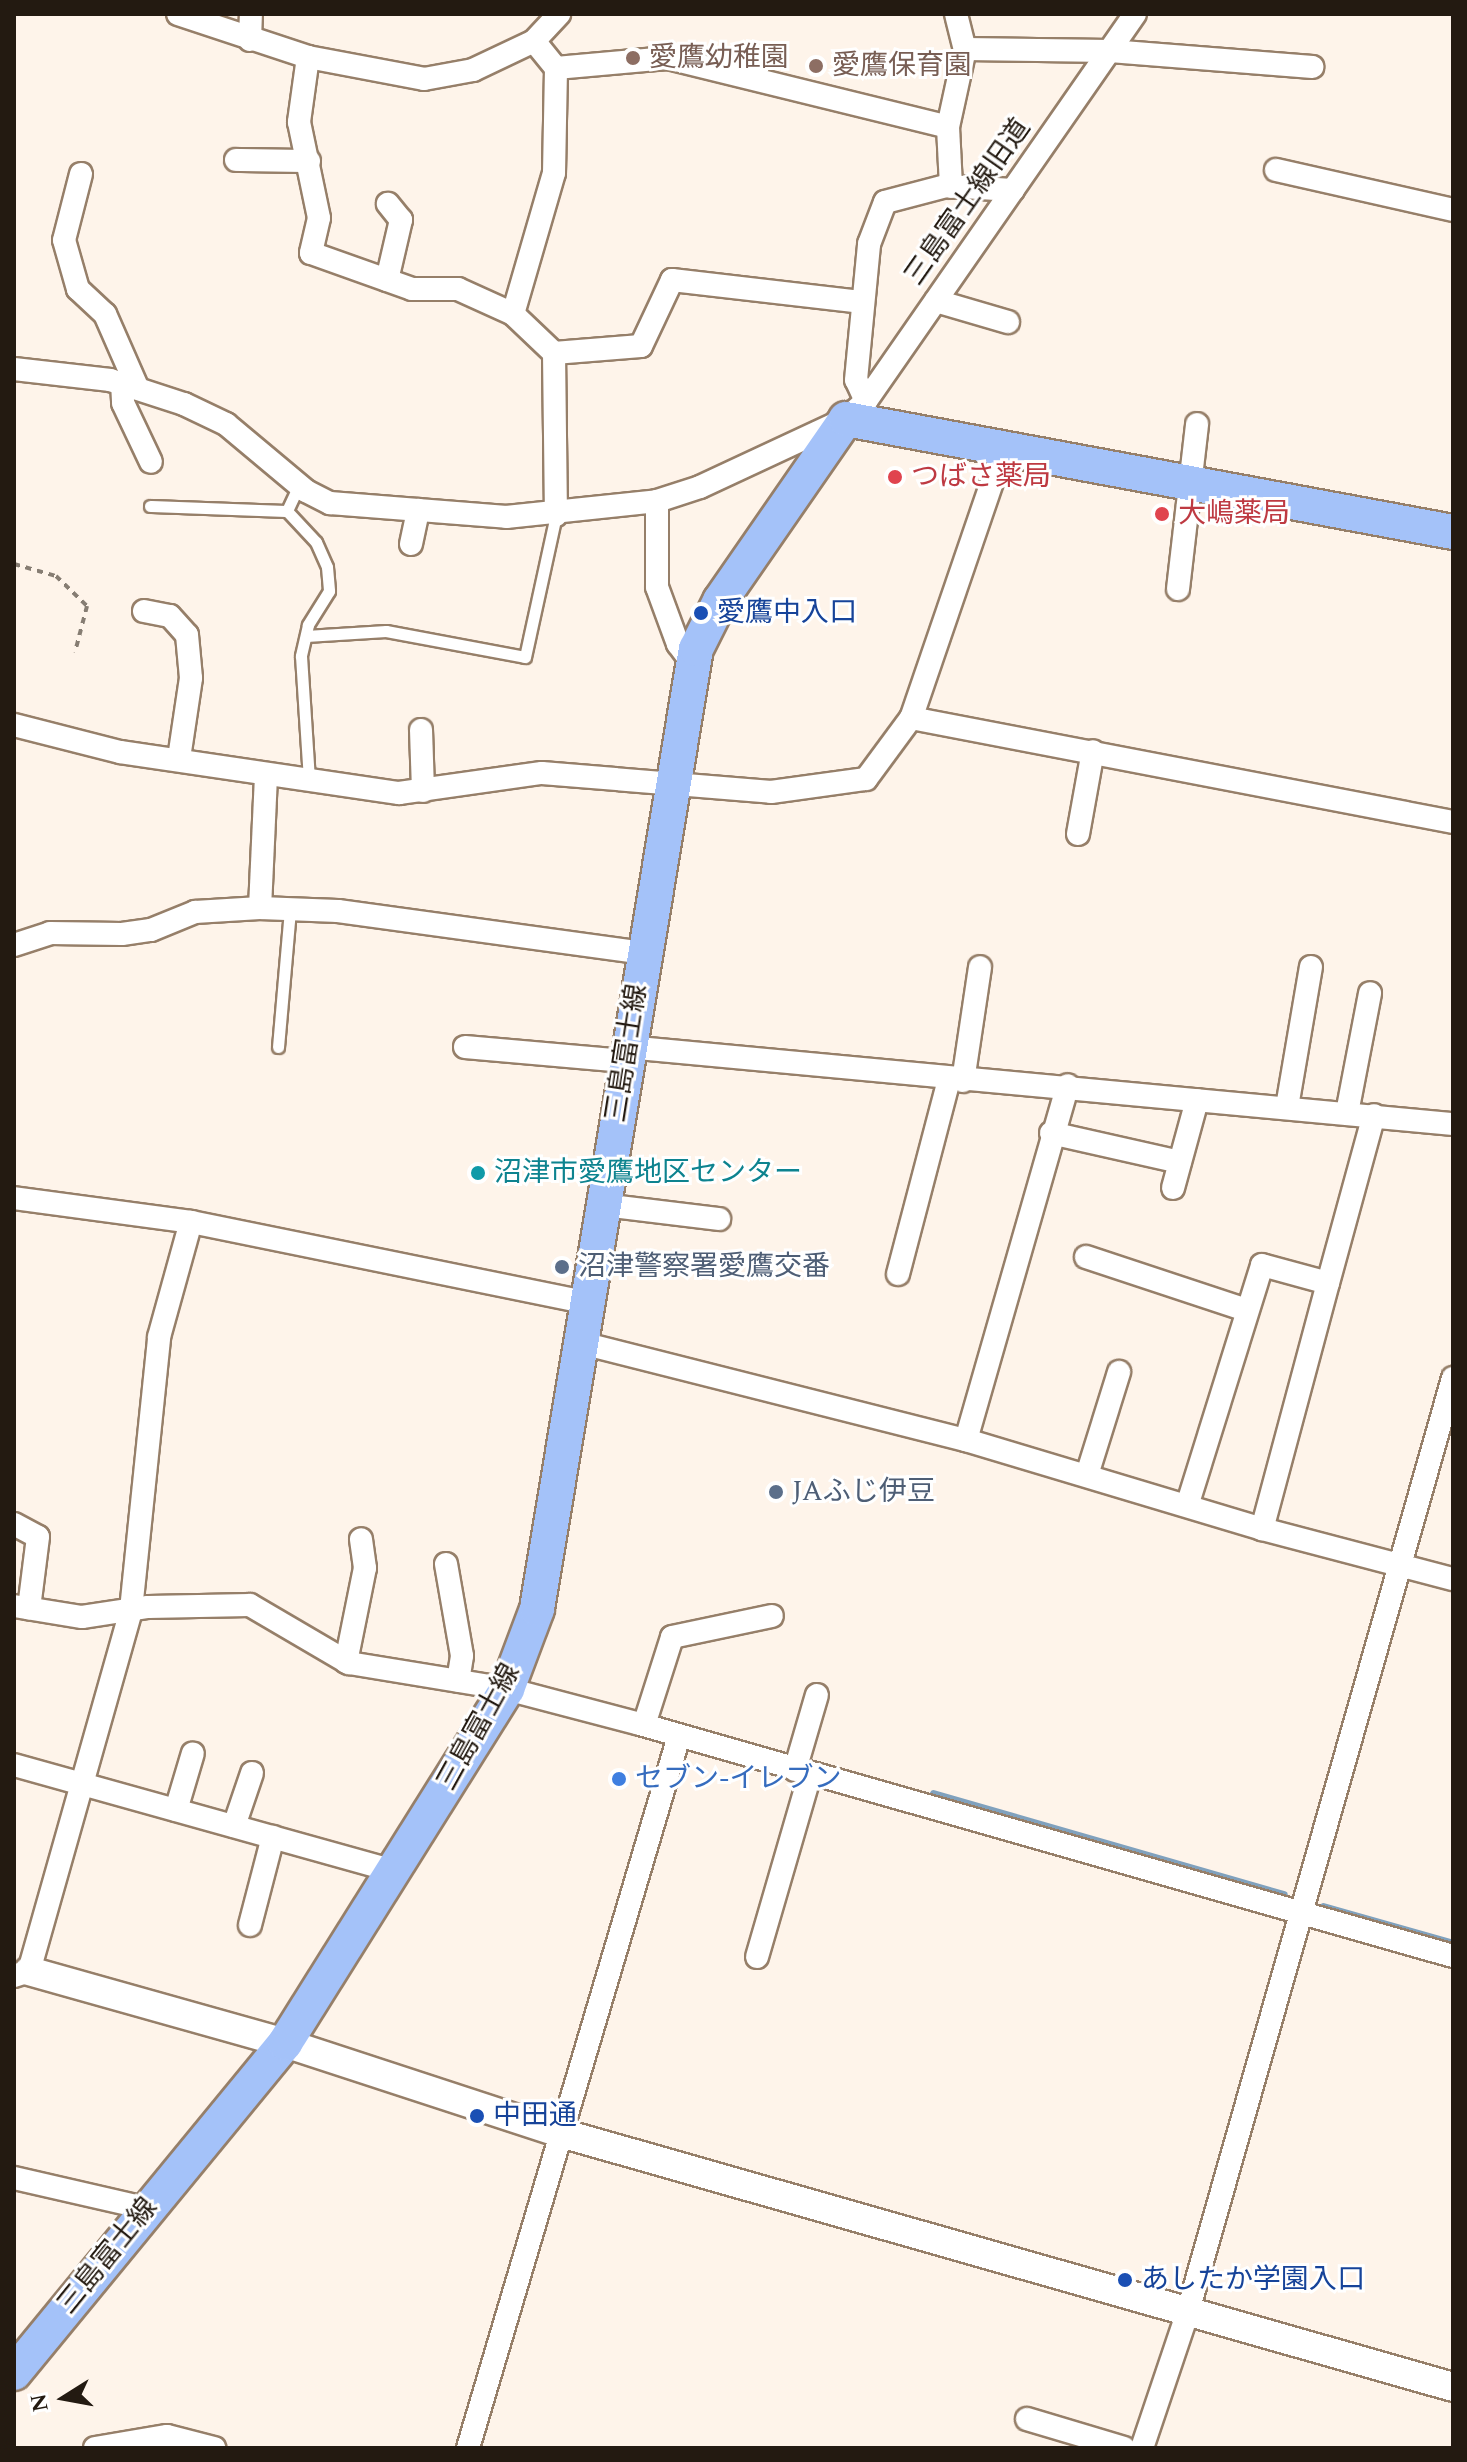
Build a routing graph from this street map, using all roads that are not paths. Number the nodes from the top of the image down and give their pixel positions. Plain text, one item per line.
1 (178, 14) edge
2 (251, 14) edge
3 (559, 14) edge
4 (956, 14) edge
5 (1135, 14) edge
6 (250, 40) junction
7 (534, 41) junction
8 (965, 49) junction
9 (1110, 51) junction
10 (308, 57) junction
11 (1312, 67) dead end
12 (556, 68) junction
13 (948, 127) junction
14 (236, 160) dead end
15 (309, 161) junction
16 (1276, 170) dead end
17 (81, 174) dead end
18 (951, 187) junction
19 (1013, 190) junction
20 (388, 204) dead end
21 (1453, 210) edge
22 (387, 280) junction
23 (936, 301) junction
24 (863, 302) junction
25 (513, 314) junction
26 (1008, 322) dead end
27 (554, 353) junction
28 (14, 369) edge
29 (130, 384) junction
30 (856, 410) junction
31 (1197, 424) dead end
32 (1003, 450) junction
33 (151, 462) dead end
34 (1191, 483) junction
35 (299, 485) junction
36 (657, 501) junction
37 (150, 506) dead end
38 (418, 510) junction
39 (287, 511) junction
40 (556, 515) junction
41 (1453, 532) edge
42 (411, 544) dead end
43 (1178, 589) dead end
44 (144, 611) dead end
45 (306, 636) junction
46 (694, 665) junction
47 (911, 718) junction
48 (14, 725) edge
49 (421, 730) dead end
50 (1093, 751) junction
51 (179, 758) junction
52 (266, 774) junction
53 (309, 781) junction
54 (673, 785) junction
55 (423, 791) junction
56 (1453, 822) edge
57 (1078, 834) dead end
58 (260, 908) junction
59 (290, 909) junction
60 (14, 945) edge
61 (643, 953) junction
62 (980, 967) dead end
63 (1311, 967) dead end
64 (1370, 993) dead end
65 (278, 1047) dead end
66 (465, 1047) dead end
67 (626, 1054) junction
68 (956, 1080) junction
69 (1068, 1085) junction
70 (1197, 1100) junction
71 (1287, 1107) junction
72 (1347, 1113) junction
73 (1374, 1115) junction
74 (1453, 1124) edge
75 (1051, 1133) junction
76 (1180, 1162) junction
77 (1173, 1188) dead end
78 (14, 1198) edge
79 (603, 1205) junction
80 (719, 1219) dead end
81 (191, 1222) junction
82 (1086, 1257) dead end
83 (898, 1274) dead end
84 (1328, 1283) junction
85 (589, 1303) junction
86 (1246, 1310) junction
87 (582, 1343) junction
88 (1119, 1372) dead end
89 (1453, 1378) edge
90 (966, 1440) junction
91 (1087, 1475) junction
92 (1188, 1503) junction
93 (14, 1524) edge
94 (1262, 1529) junction
95 (361, 1539) dead end
96 (446, 1564) dead end
97 (1400, 1564) junction
98 (1453, 1579) edge
99 (21, 1607) edge
100 (131, 1610) junction
101 (772, 1616) dead end
102 (346, 1662) junction
103 (458, 1681) junction
104 (507, 1689) junction
105 (817, 1695) dead end
106 (644, 1725) junction
107 (679, 1736) junction
108 (193, 1753) dead end
109 (14, 1765) edge
110 (802, 1772) junction
111 (252, 1773) dead end
112 (82, 1784) junction
113 (176, 1810) junction
114 (234, 1826) junction
115 (273, 1837) junction
116 (393, 1871) junction
117 (1303, 1913) junction
118 (250, 1925) dead end
119 (1453, 1956) edge
120 (757, 1957) dead end
121 (21, 1974) edge
122 (285, 2043) junction
123 (561, 2133) junction
124 (14, 2178) edge
125 (145, 2208) junction
126 (1188, 2311) junction
127 (14, 2373) edge
128 (1453, 2387) edge
129 (1027, 2419) dead end
130 (153, 2443) edge
131 (95, 2448) edge
132 (214, 2448) edge
133 (468, 2448) edge
134 (1124, 2448) edge
135 (1142, 2448) edge

1 - 6 street
2 - 6 street
3 - 7 street
4 - 8 street
5 - 9 street, 三島富士線旧道
6 - 10 street
7 - 10 street
7 - 12 street
8 - 9 street
8 - 13 street
9 - 11 street
9 - 19 street, 三島富士線旧道
10 - 15 street
12 - 13 street
12 - 25 street
13 - 18 street
14 - 15 street
15 - 22 street
16 - 21 street
17 - 29 street
18 - 19 street
18 - 24 street
19 - 23 street, 三島富士線旧道
20 - 22 street
22 - 25 street
23 - 26 street
23 - 30 street, 三島富士線旧道
24 - 27 street
24 - 30 street
25 - 27 street
27 - 40 street
28 - 29 street
29 - 33 street
29 - 35 street
30 - 32 main road
30 - 36 street
30 - 46 main road, 三島富士線
31 - 34 street
32 - 34 main road
32 - 47 street
34 - 41 main road
34 - 43 street
35 - 38 street
35 - 39 lane
36 - 40 street
36 - 46 street
37 - 39 lane
38 - 40 street
38 - 42 street
39 - 45 lane
40 - 45 lane
44 - 51 street
45 - 53 lane
46 - 54 main road, 三島富士線
47 - 50 street
47 - 54 street
48 - 51 street
49 - 55 street
50 - 56 street
50 - 57 street
51 - 52 street
52 - 53 street
52 - 58 street
53 - 55 street
54 - 55 street
54 - 61 main road, 三島富士線
58 - 59 street
58 - 60 street
59 - 61 street
59 - 65 lane
61 - 67 main road, 三島富士線
62 - 68 street
63 - 71 street
64 - 72 street
66 - 67 street
67 - 68 street
67 - 79 main road, 三島富士線
68 - 69 street
68 - 83 street
69 - 70 street
69 - 75 street
70 - 71 street
70 - 76 street
71 - 72 street
72 - 73 street
73 - 74 street
73 - 84 street
75 - 76 street
75 - 90 street
76 - 77 street
78 - 81 street
79 - 80 street
79 - 85 main road, 三島富士線
81 - 85 street
81 - 100 street
82 - 86 street
84 - 86 street
84 - 94 street
85 - 87 main road, 三島富士線
86 - 92 street
87 - 90 street
87 - 104 main road, 三島富士線
88 - 91 street
89 - 97 street
90 - 91 street
91 - 92 street
92 - 94 street
93 - 99 street
94 - 97 street
95 - 102 street
96 - 103 street
97 - 98 street
97 - 117 street
99 - 100 street
100 - 102 street
100 - 112 street
101 - 106 street
102 - 103 street
103 - 104 street
104 - 106 street
104 - 116 main road, 三島富士線
105 - 110 street
106 - 107 street
107 - 110 street
107 - 123 street
108 - 113 street
109 - 112 street
110 - 117 street
110 - 120 street
111 - 114 street
112 - 113 street
112 - 121 street
113 - 114 street
114 - 115 street
115 - 116 street
115 - 118 street
116 - 122 main road, 三島富士線
117 - 119 street
117 - 126 street
121 - 122 street
122 - 123 street
122 - 125 main road, 三島富士線
123 - 126 street
123 - 133 street
124 - 125 street
125 - 127 main road, 三島富士線
126 - 128 street
126 - 135 street
129 - 134 street
130 - 131 street
130 - 132 street

